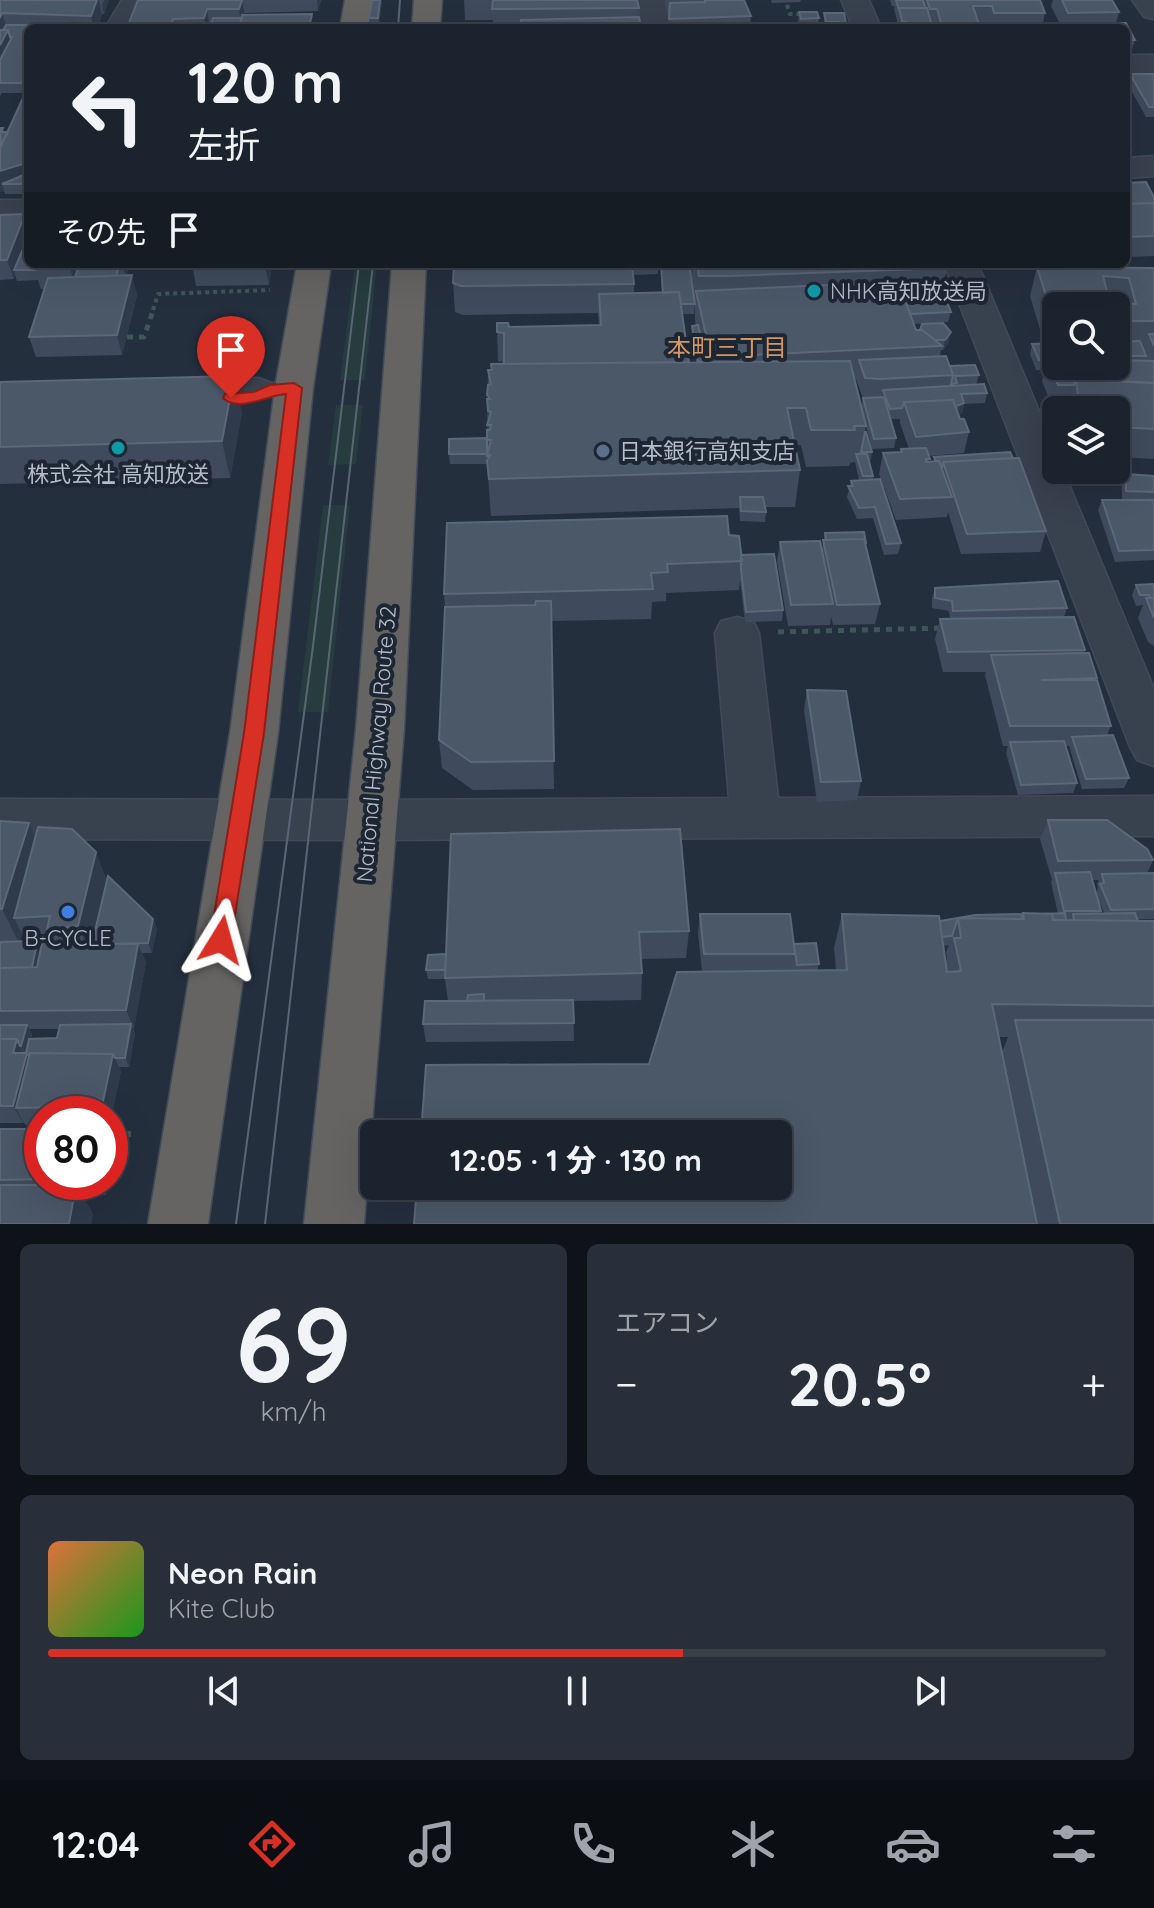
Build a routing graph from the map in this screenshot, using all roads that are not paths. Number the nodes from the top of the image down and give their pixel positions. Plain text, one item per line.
1 (134, 0) edge
2 (359, 0) edge
3 (428, 0) edge
4 (651, 0) edge
5 (855, 0) edge
6 (1146, 0) edge
7 (1154, 11) edge
8 (119, 24) edge
9 (355, 24) edge
10 (426, 24) edge
11 (655, 24) edge
12 (865, 24) edge
13 (1130, 64) edge
14 (1154, 64) edge
15 (1154, 166) edge
16 (1130, 168) edge
17 (0, 210) edge
18 (24, 210) edge
19 (313, 268) edge
20 (409, 268) edge
21 (963, 268) edge
22 (737, 633) road end
23 (1142, 686) edge
24 (1154, 747) edge
25 (1154, 816) edge
26 (239, 818) junction
27 (756, 818) junction
28 (0, 819) edge
29 (371, 820) junction
30 (178, 1224) edge
31 (334, 1224) edge

1 - 8 street
2 - 9 highway
3 - 10 highway
4 - 11 street
5 - 12 street
6 - 7 street
13 - 14 street
15 - 16 street
17 - 18 street
19 - 26 highway
20 - 29 highway, National Highway Route 32
21 - 23 street
22 - 27 street
23 - 24 street
25 - 27 street
26 - 28 street
26 - 29 street
26 - 30 highway
27 - 29 street
29 - 31 highway, National Highway Route 32

